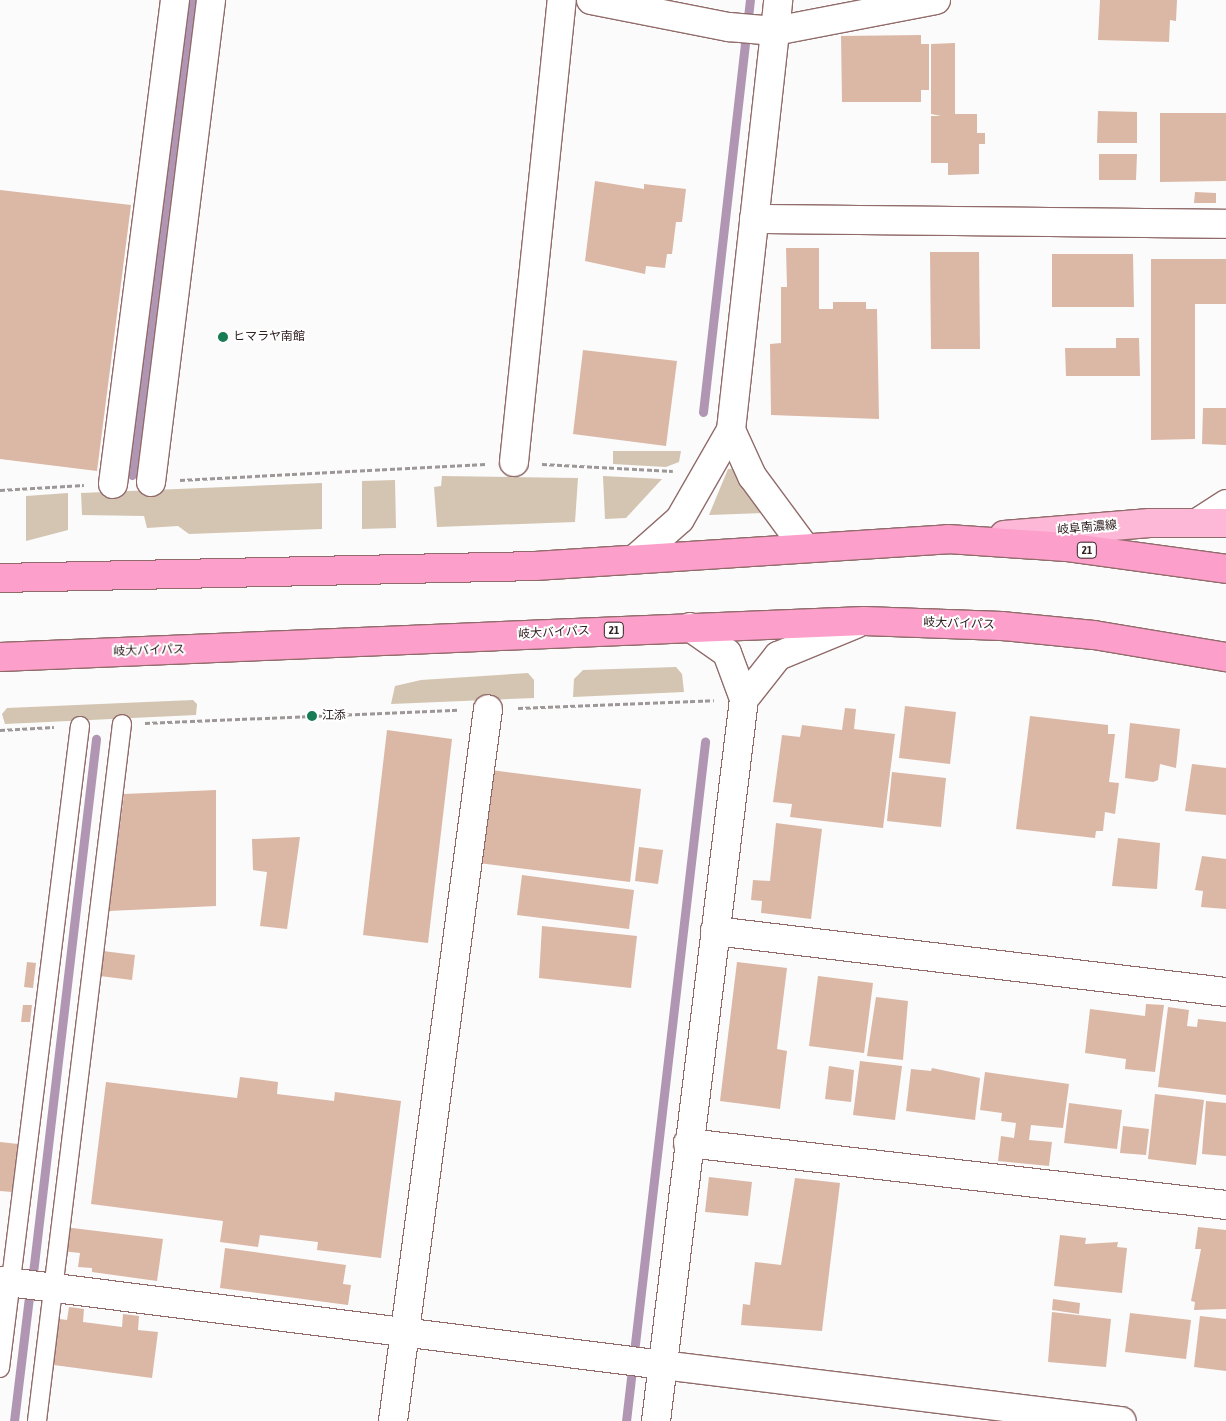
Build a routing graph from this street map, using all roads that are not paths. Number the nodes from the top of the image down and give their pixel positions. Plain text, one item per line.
1 (175, 0) edge
2 (212, 0) edge
3 (562, 0) edge
4 (591, 0) edge
5 (778, 0) edge
6 (936, 0) edge
7 (768, 29) junction
8 (754, 219) junction
9 (1226, 224) edge
10 (732, 430) junction
11 (514, 462) road end
12 (151, 482) road end
13 (113, 484) road end
14 (1226, 504) edge
15 (1196, 523) junction
16 (1226, 523) edge
17 (948, 539) junction
18 (804, 548) junction
19 (635, 559) junction
20 (1226, 569) edge
21 (0, 578) edge
22 (864, 621) junction
23 (690, 627) junction
24 (0, 657) edge
25 (1226, 657) edge
26 (744, 699) junction
27 (488, 710) road end
28 (122, 724) road end
29 (80, 726) road end
30 (714, 931) junction
31 (1226, 992) edge
32 (688, 1143) junction
33 (1226, 1205) edge
34 (6, 1282) edge
35 (54, 1289) junction
36 (404, 1331) junction
37 (654, 1364) junction
38 (0, 1368) edge
39 (38, 1421) edge
40 (393, 1421) edge
41 (656, 1421) edge
42 (1122, 1421) edge

1 - 13 street
2 - 12 street
3 - 11 street
4 - 7 street
5 - 7 street
6 - 7 street
7 - 8 street
8 - 9 street
8 - 10 street
10 - 18 street
10 - 19 street
14 - 15 street
15 - 16 main road, 岐阜南濃線
15 - 17 main road, 岐阜南濃線
17 - 18 highway, 21
17 - 20 highway, 21
18 - 19 highway, 21
19 - 21 highway, 21
22 - 23 highway, 岐大バイパス / 21
22 - 25 highway, 岐大バイパス / 21
22 - 26 street
23 - 24 highway, 岐大バイパス / 21
23 - 26 street
26 - 30 street
27 - 36 street
28 - 35 lane
29 - 34 lane
30 - 31 street
30 - 32 street
32 - 33 street
32 - 37 street
34 - 35 street
34 - 38 lane
35 - 36 street
35 - 39 lane
36 - 37 street
36 - 40 street
37 - 41 street
37 - 42 street

